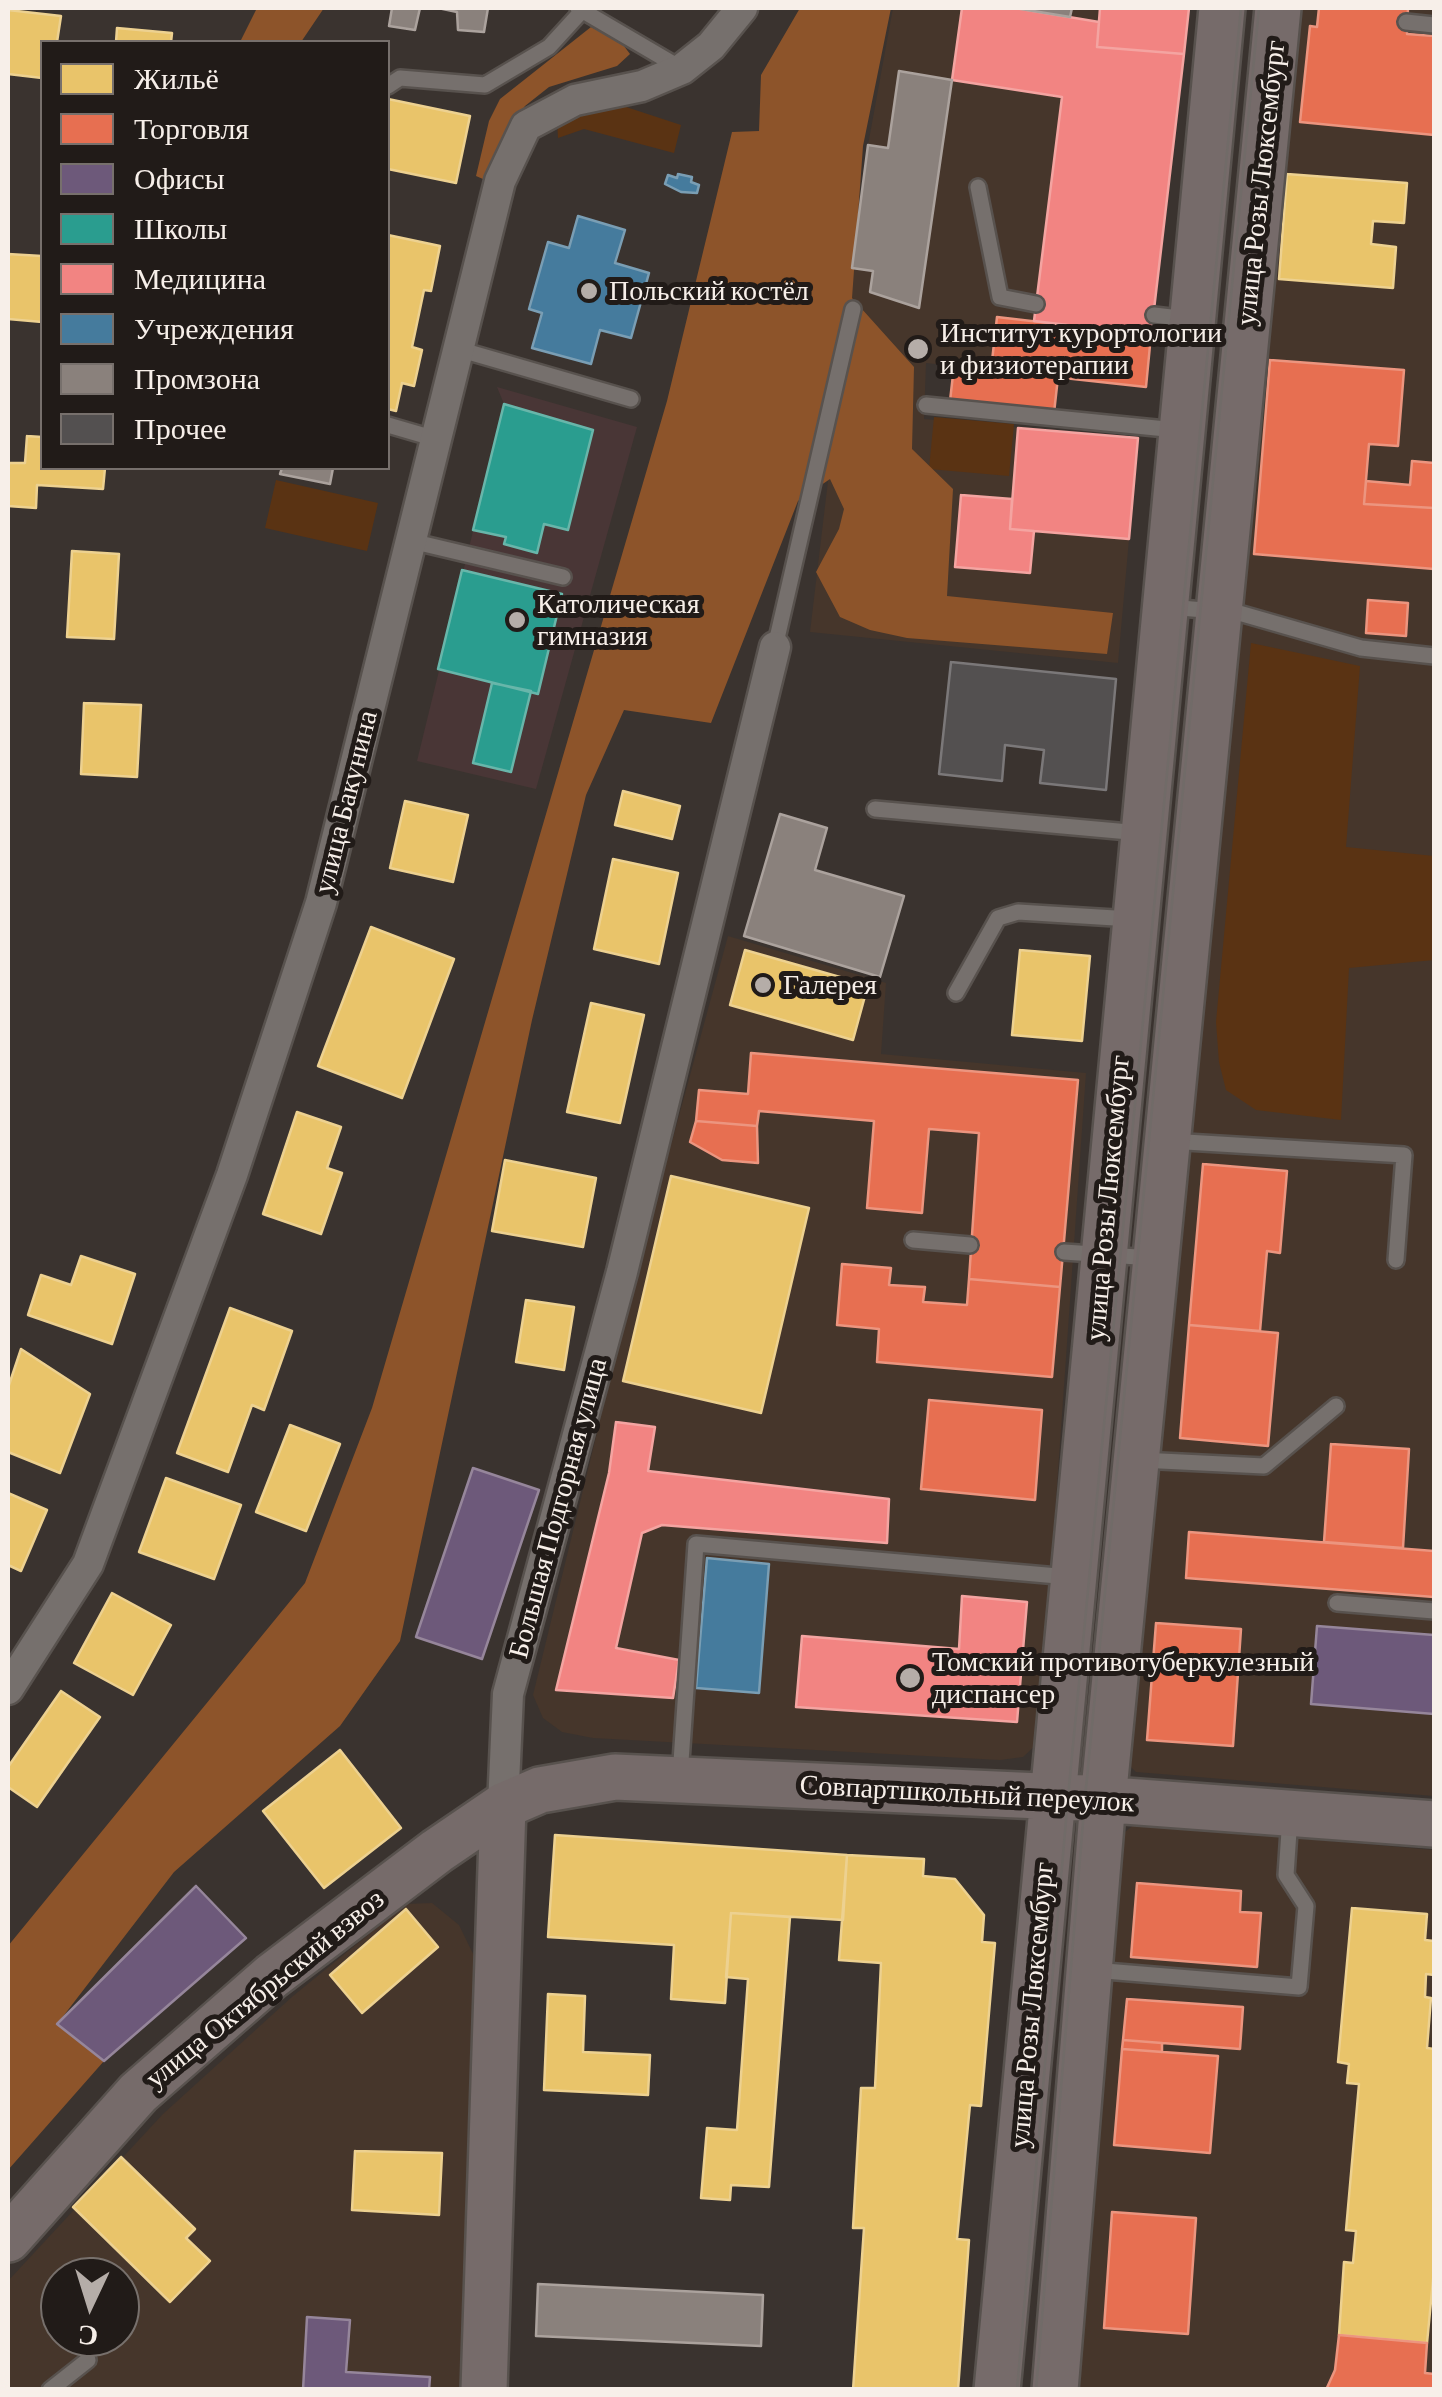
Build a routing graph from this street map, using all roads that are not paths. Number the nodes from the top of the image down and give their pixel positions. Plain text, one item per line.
1 (742, 8) edge
2 (1222, 8) edge
3 (1278, 8) edge
4 (580, 10) edge
5 (1406, 22) dead end
6 (1434, 25) edge
7 (682, 69) junction
8 (390, 85) edge
9 (978, 187) dead end
10 (1036, 304) dead end
11 (853, 310) dead end
12 (458, 349) junction
13 (631, 399) dead end
14 (926, 406) dead end
15 (390, 426) edge
16 (1182, 430) junction
17 (436, 438) junction
18 (410, 541) junction
19 (562, 577) dead end
20 (1165, 607) junction
21 (1219, 611) junction
22 (774, 647) joint
23 (1434, 656) edge
24 (875, 810) dead end
25 (1143, 834) junction
26 (1134, 919) junction
27 (956, 993) dead end
28 (1167, 1140) junction
29 (912, 1240) dead end
30 (970, 1246) dead end
31 (1083, 1253) junction
32 (1156, 1258) junction
33 (1396, 1260) dead end
34 (1336, 1406) dead end
35 (1136, 1459) junction
36 (1071, 1578) junction
37 (1337, 1603) dead end
38 (1434, 1612) edge
39 (8, 1689) edge
40 (679, 1780) junction
41 (1050, 1796) junction
42 (1103, 1800) junction
43 (503, 1806) junction
44 (1290, 1813) junction
45 (1434, 1824) edge
46 (1089, 1970) junction
47 (8, 2239) edge
48 (88, 2360) dead end
49 (50, 2390) edge
50 (484, 2390) edge
51 (997, 2390) edge
52 (1055, 2390) edge

1 - 7 street, улица Бакунина
2 - 16 main road, улица Розы Люксембург
3 - 21 main road, улица Розы Люксембург
4 - 7 lane
4 - 8 lane
5 - 6 lane
7 - 12 street, улица Бакунина
9 - 10 lane
11 - 22 lane
12 - 13 lane
12 - 17 street, улица Бакунина
14 - 16 lane
15 - 17 lane
16 - 20 main road, улица Розы Люксембург
17 - 18 street, улица Бакунина
18 - 19 lane
18 - 39 street, улица Бакунина
20 - 21 lane
20 - 25 main road, улица Розы Люксембург
21 - 23 lane
21 - 28 main road, улица Розы Люксембург
22 - 43 street, Большая Подгорная улица
24 - 25 lane
25 - 26 main road, улица Розы Люксембург
26 - 27 lane
26 - 31 main road, улица Розы Люксембург
28 - 32 main road, улица Розы Люксембург
28 - 33 lane
29 - 30 lane
31 - 32 lane
31 - 36 main road, улица Розы Люксембург
32 - 35 main road, улица Розы Люксембург
34 - 35 lane
35 - 42 main road, улица Розы Люксембург
36 - 40 lane
36 - 41 main road, улица Розы Люксембург
37 - 38 lane
40 - 41 main road, Совпартшкольный переулок
40 - 43 main road, Совпартшкольный переулок
41 - 42 main road, Совпартшкольный переулок
41 - 51 main road, улица Розы Люксембург
42 - 44 main road, Совпартшкольный переулок
42 - 46 main road, улица Розы Люксембург
43 - 47 main road, улица Октябрьский взвоз
43 - 50 main road, Большая Подгорная улица
44 - 45 main road, Совпартшкольный переулок
44 - 46 lane
46 - 52 main road, улица Розы Люксембург
48 - 49 lane

